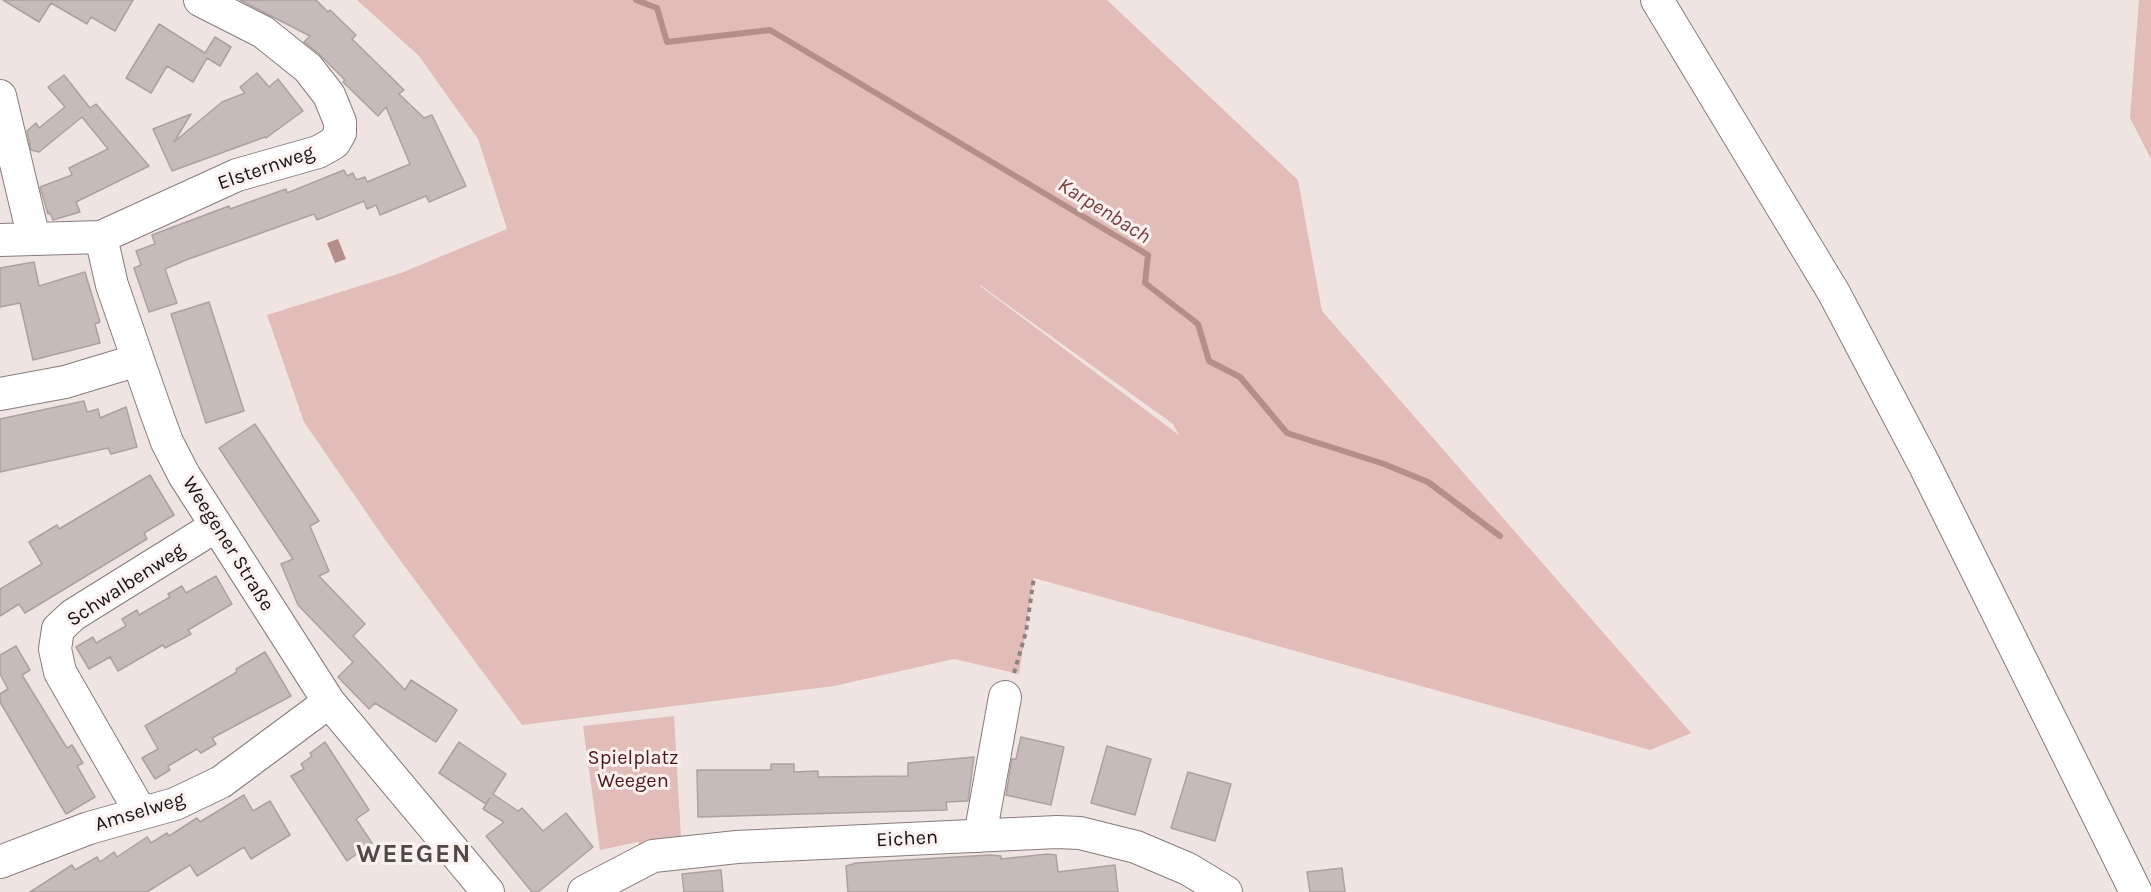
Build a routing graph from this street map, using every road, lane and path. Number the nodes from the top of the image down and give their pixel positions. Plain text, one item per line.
1 (200, 0) edge
2 (1657, 0) edge
3 (0, 96) edge
4 (101, 237) junction
5 (34, 239) junction
6 (0, 240) edge
7 (138, 360) junction
8 (0, 394) edge
9 (216, 526) junction
10 (1034, 577) dead end
11 (1005, 697) joint
12 (329, 702) junction
13 (141, 813) junction
14 (980, 836) junction
15 (0, 862) edge
16 (488, 892) edge
17 (584, 892) edge
18 (1226, 892) edge
19 (2136, 892) edge

1 - 4 street, Elsternweg
2 - 19 street
3 - 5 street
4 - 5 street
4 - 7 street, Weegener Straße
5 - 6 street
7 - 8 street
7 - 9 street, Weegener Straße
9 - 12 street, Weegener Straße
9 - 13 street, Schwalbenweg
10 - 11 path
11 - 14 street
12 - 13 street, Amselweg
12 - 16 street, Weegener Straße
13 - 15 street, Amselweg
14 - 17 street, Eichen
14 - 18 street, Eichen

